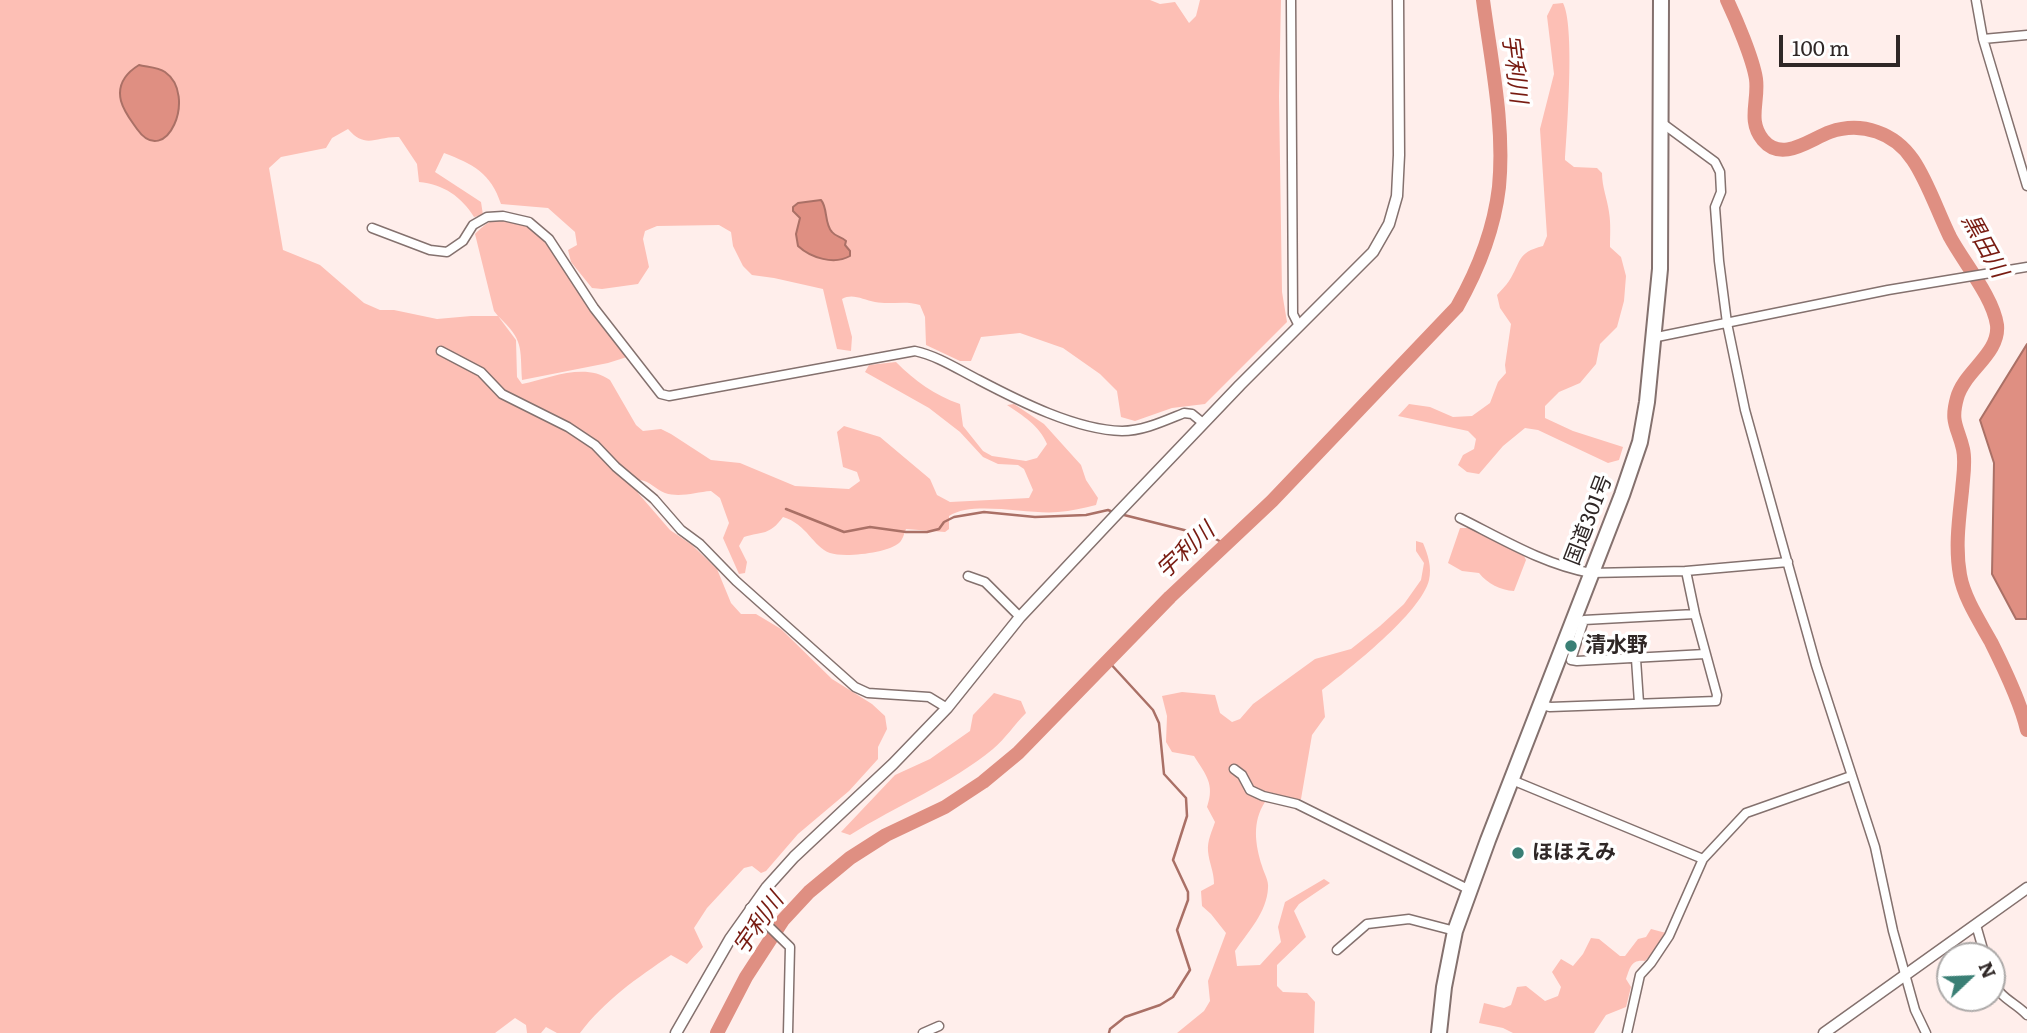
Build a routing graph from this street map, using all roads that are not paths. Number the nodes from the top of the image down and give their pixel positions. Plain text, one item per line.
1 (1291, 0) edge
2 (1398, 0) edge
3 (1976, 0) edge
4 (1662, 1) edge
5 (2027, 35) edge
6 (1983, 38) junction
7 (1662, 123) junction
8 (2027, 186) edge
9 (372, 228) dead end
10 (2027, 267) edge
11 (1727, 323) junction
12 (1299, 326) junction
13 (1652, 338) junction
14 (441, 351) dead end
15 (1203, 423) junction
16 (1460, 518) dead end
17 (1788, 562) junction
18 (1686, 571) junction
19 (1591, 573) junction
20 (968, 576) dead end
21 (1695, 614) junction
22 (1020, 617) junction
23 (1705, 654) junction
24 (1636, 659) junction
25 (1639, 703) junction
26 (1542, 705) junction
27 (947, 708) junction
28 (1234, 769) dead end
29 (1851, 776) junction
30 (1512, 780) junction
31 (1703, 859) junction
32 (2027, 888) edge
33 (1470, 890) junction
34 (750, 908) junction
35 (1976, 925) junction
36 (1455, 932) junction
37 (1981, 942) edge
38 (1337, 950) dead end
39 (1906, 975) junction
40 (2006, 1000) edge
41 (2027, 1016) edge
42 (939, 1027) dead end
43 (676, 1033) edge
44 (788, 1033) edge
45 (923, 1033) edge
46 (1439, 1033) edge
47 (1627, 1033) edge
48 (1824, 1033) edge
49 (1926, 1033) edge

1 - 12 street
2 - 12 street
3 - 6 street
4 - 7 highway, 国道301号
5 - 6 street
6 - 8 street
7 - 11 street
7 - 13 highway, 国道301号
9 - 15 street
10 - 11 street
11 - 13 street
11 - 17 street
12 - 15 street
13 - 19 highway, 国道301号
14 - 27 street
15 - 22 street
16 - 19 street
17 - 18 street
17 - 29 street
18 - 19 street
18 - 21 street
19 - 26 highway, 国道301号
20 - 22 street
21 - 23 street
21 - 24 street
22 - 27 street
23 - 24 street
23 - 25 street
24 - 25 street
25 - 26 street
26 - 30 highway, 国道301号
27 - 34 street
28 - 33 street
29 - 31 street
29 - 39 street
30 - 31 street
30 - 33 highway, 国道301号
31 - 47 street
32 - 35 street
33 - 36 highway, 国道301号
34 - 43 street
34 - 44 street
35 - 37 street
35 - 39 street
36 - 38 street
36 - 46 highway, 国道301号
39 - 48 street
39 - 49 street
40 - 41 street
42 - 45 street

